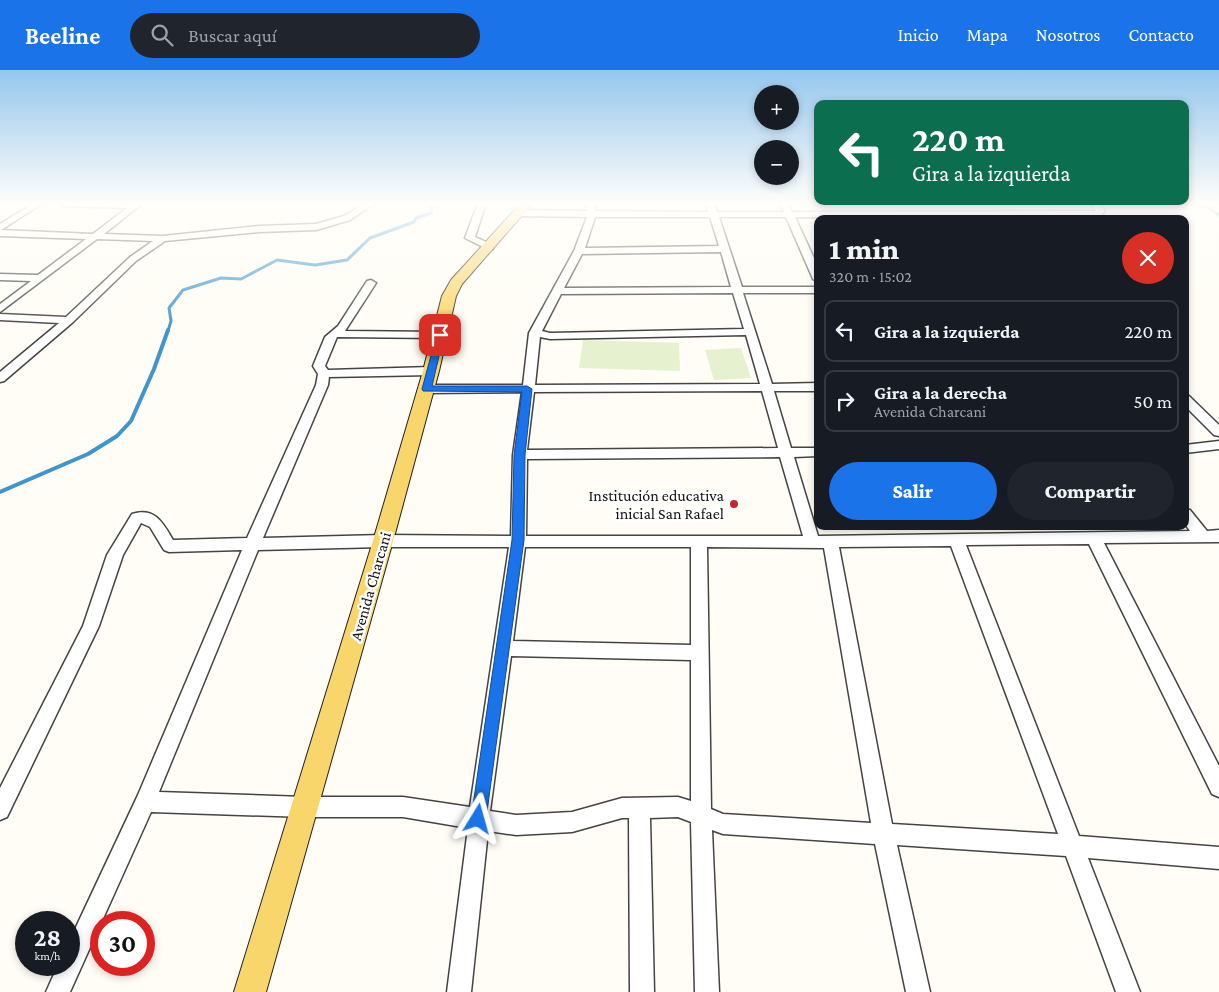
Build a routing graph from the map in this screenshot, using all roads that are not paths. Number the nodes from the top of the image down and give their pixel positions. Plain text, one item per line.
1 (81, 246) edge
2 (153, 246) edge
3 (581, 246) edge
4 (724, 246) edge
5 (803, 246) edge
6 (490, 247) edge
7 (725, 249) junction
8 (579, 251) junction
9 (814, 270) edge
10 (0, 277) edge
11 (40, 278) junction
12 (371, 283) dead end
13 (558, 290) junction
14 (814, 290) edge
15 (739, 291) junction
16 (0, 309) edge
17 (0, 317) edge
18 (69, 320) junction
19 (749, 332) junction
20 (334, 334) junction
21 (535, 334) junction
22 (440, 335) junction
23 (324, 374) junction
24 (0, 378) edge
25 (429, 380) junction
26 (766, 387) junction
27 (814, 387) edge
28 (527, 389) junction
29 (1189, 403) edge
30 (1219, 432) edge
31 (1219, 444) edge
32 (1189, 448) edge
33 (786, 452) junction
34 (814, 452) edge
35 (520, 455) junction
36 (1189, 517) edge
37 (814, 524) edge
38 (816, 530) edge
39 (1058, 532) edge
40 (942, 535) edge
41 (1215, 536) edge
42 (1093, 538) junction
43 (518, 540) junction
44 (383, 541) junction
45 (699, 541) junction
46 (821, 542) junction
47 (253, 543) junction
48 (503, 648) junction
49 (700, 653) junction
50 (1219, 786) edge
51 (145, 802) junction
52 (304, 807) junction
53 (639, 808) junction
54 (0, 810) edge
55 (701, 816) junction
56 (478, 819) junction
57 (884, 835) junction
58 (1074, 846) junction
59 (1219, 858) edge
60 (58, 992) edge
61 (250, 992) edge
62 (459, 992) edge
63 (642, 992) edge
64 (707, 992) edge
65 (918, 992) edge
66 (1128, 992) edge

1 - 11 street
2 - 18 street
3 - 8 street
4 - 7 street
5 - 9 street
6 - 22 main road, Avenida Charcani
7 - 8 street
7 - 15 street
8 - 13 street
10 - 11 street
11 - 16 street
12 - 20 street
13 - 15 street
13 - 21 street
14 - 15 street
15 - 19 street
17 - 18 street
18 - 24 street
19 - 21 street
19 - 26 street
20 - 22 street
20 - 23 street
21 - 28 street
22 - 25 main road, Avenida Charcani
23 - 25 street
23 - 47 street
25 - 28 street
25 - 44 main road, Avenida Charcani
26 - 27 street
26 - 28 street
26 - 33 street
28 - 35 street
29 - 30 street
31 - 32 street
33 - 34 street
33 - 35 street
33 - 37 street
35 - 43 street
36 - 41 street
38 - 46 street
39 - 40 street
39 - 42 street
40 - 46 street
40 - 58 street
41 - 42 street
42 - 50 street
43 - 44 street
43 - 45 street
43 - 48 street
44 - 47 street
44 - 52 main road, Avenida Charcani
45 - 46 street
45 - 49 street
46 - 57 street
47 - 51 street
47 - 54 street
48 - 49 street
48 - 56 street
49 - 55 street
51 - 52 street
51 - 60 street
52 - 56 street
52 - 61 main road, Avenida Charcani
53 - 55 street
53 - 56 street
53 - 63 street
55 - 57 street
55 - 64 street
56 - 62 street
57 - 58 street
57 - 65 street
58 - 59 street
58 - 66 street

